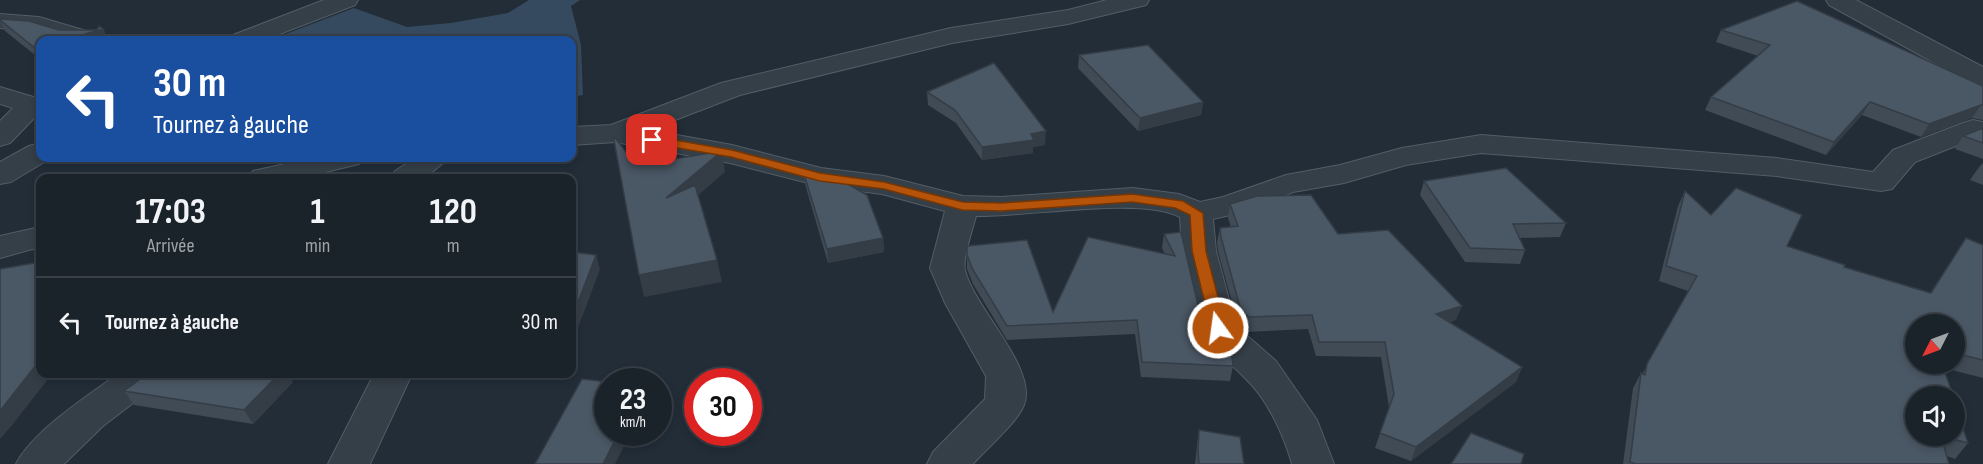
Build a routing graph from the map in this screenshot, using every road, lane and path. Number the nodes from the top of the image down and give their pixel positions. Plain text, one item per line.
1 (346, 0) edge
2 (1137, 0) edge
3 (1838, 0) edge
4 (0, 21) edge
5 (77, 36) edge
6 (252, 36) edge
7 (1983, 78) edge
8 (0, 95) edge
9 (1983, 131) edge
10 (615, 133) junction
11 (576, 136) edge
12 (0, 137) edge
13 (0, 147) edge
14 (36, 152) edge
15 (36, 154) edge
16 (322, 162) edge
17 (428, 162) edge
18 (278, 174) edge
19 (412, 174) edge
20 (0, 175) edge
21 (962, 206) junction
22 (1196, 213) junction
23 (36, 238) edge
24 (0, 247) edge
25 (139, 378) edge
26 (391, 378) edge
27 (37, 464) edge
28 (349, 464) edge
29 (948, 464) edge
30 (1313, 464) edge

1 - 6 street
2 - 10 street
3 - 7 street
4 - 5 street
8 - 12 street
9 - 22 street
10 - 11 street
10 - 21 street
13 - 14 street
15 - 20 street
16 - 18 street
17 - 19 street
21 - 22 street
21 - 29 street
22 - 30 street
23 - 24 street
25 - 27 street
26 - 28 street

